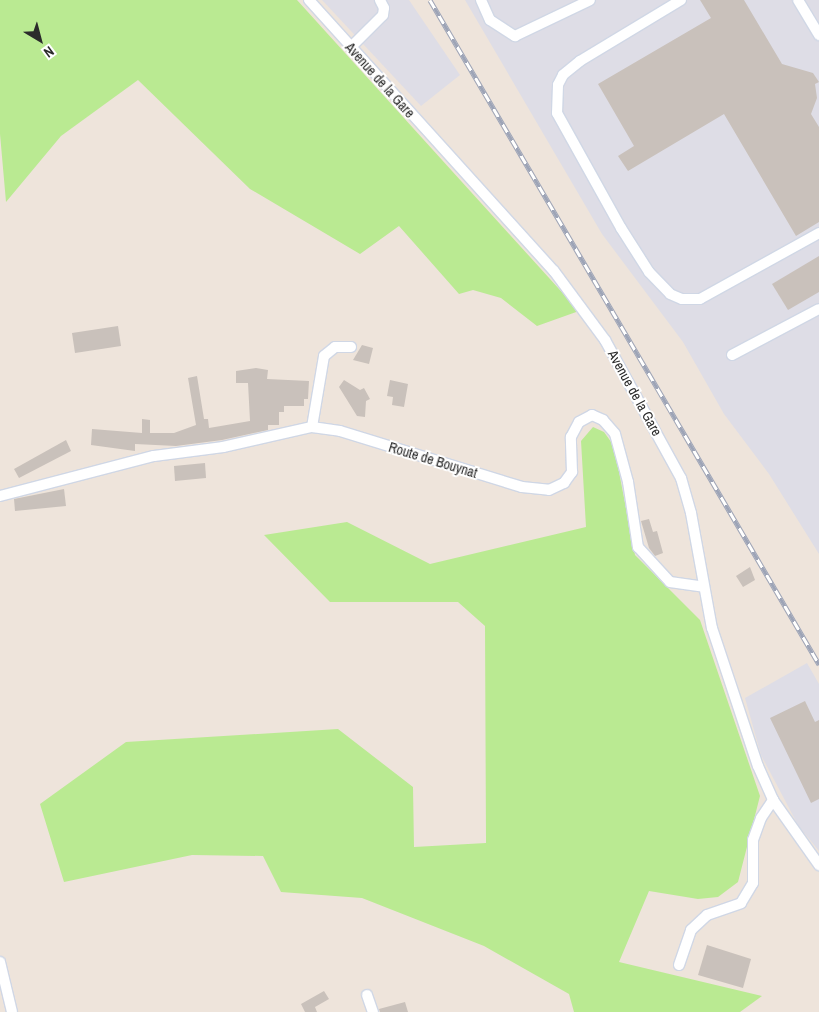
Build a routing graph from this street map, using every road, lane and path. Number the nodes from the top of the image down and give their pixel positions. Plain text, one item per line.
1 (309, 0) edge
2 (372, 0) edge
3 (481, 0) edge
4 (590, 0) edge
5 (681, 0) edge
6 (798, 0) edge
7 (383, 3) edge
8 (819, 35) edge
9 (350, 47) junction
10 (819, 233) edge
11 (819, 309) edge
12 (351, 347) dead end
13 (732, 355) dead end
14 (312, 426) junction
15 (0, 496) edge
16 (704, 587) junction
17 (773, 800) junction
18 (819, 865) edge
19 (0, 962) edge
20 (679, 965) dead end
21 (367, 995) dead end
22 (12, 1012) edge
23 (373, 1012) edge

1 - 9 street, Avenue de la Gare
2 - 7 street
3 - 4 street
5 - 10 street
6 - 8 street
7 - 9 street
9 - 16 street, Avenue de la Gare
11 - 13 street
12 - 14 street
14 - 15 street, Route de Bouynat
14 - 16 street, Route de Bouynat
16 - 17 street, Avenue de la Gare
17 - 18 street, Avenue de la Gare
17 - 20 street
19 - 22 street
21 - 23 street

